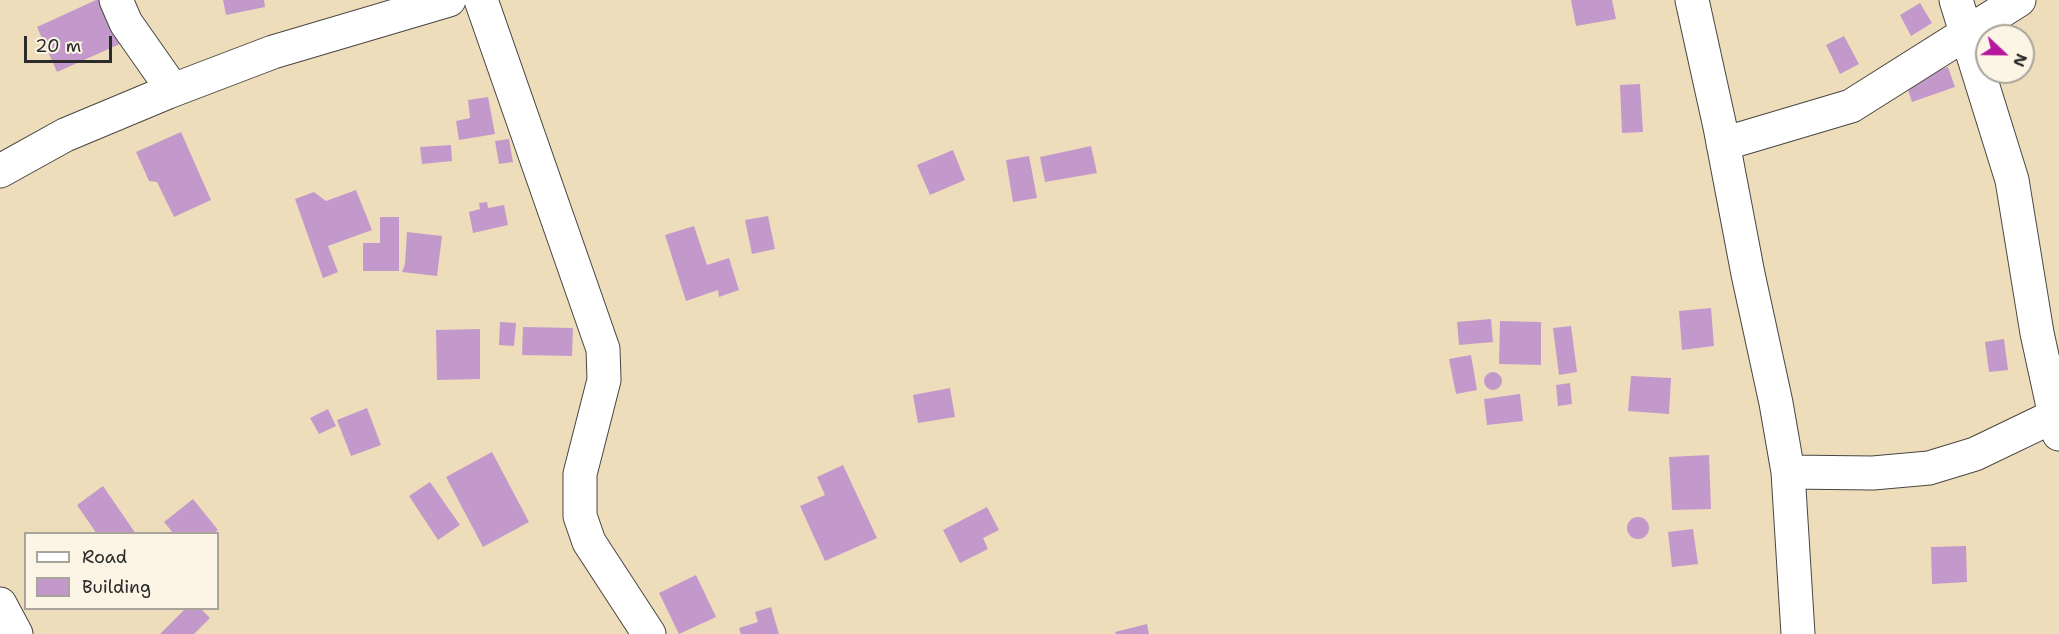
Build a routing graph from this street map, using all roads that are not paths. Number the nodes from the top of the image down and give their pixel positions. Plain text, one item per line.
1 (116, 0) edge
2 (449, 0) edge
3 (481, 0) edge
4 (1692, 0) edge
5 (1956, 0) edge
6 (2019, 0) edge
7 (1967, 33) junction
8 (173, 90) junction
9 (1724, 144) junction
10 (0, 171) edge
11 (2057, 425) edge
12 (1788, 472) junction
13 (0, 604) edge
14 (16, 634) edge
15 (650, 634) edge
16 (1798, 634) edge

1 - 8 street
2 - 8 street
3 - 15 street
4 - 9 street
5 - 7 street
6 - 7 street
7 - 9 street
7 - 11 street
8 - 10 street
9 - 12 street
11 - 12 street
12 - 16 street
13 - 14 street

